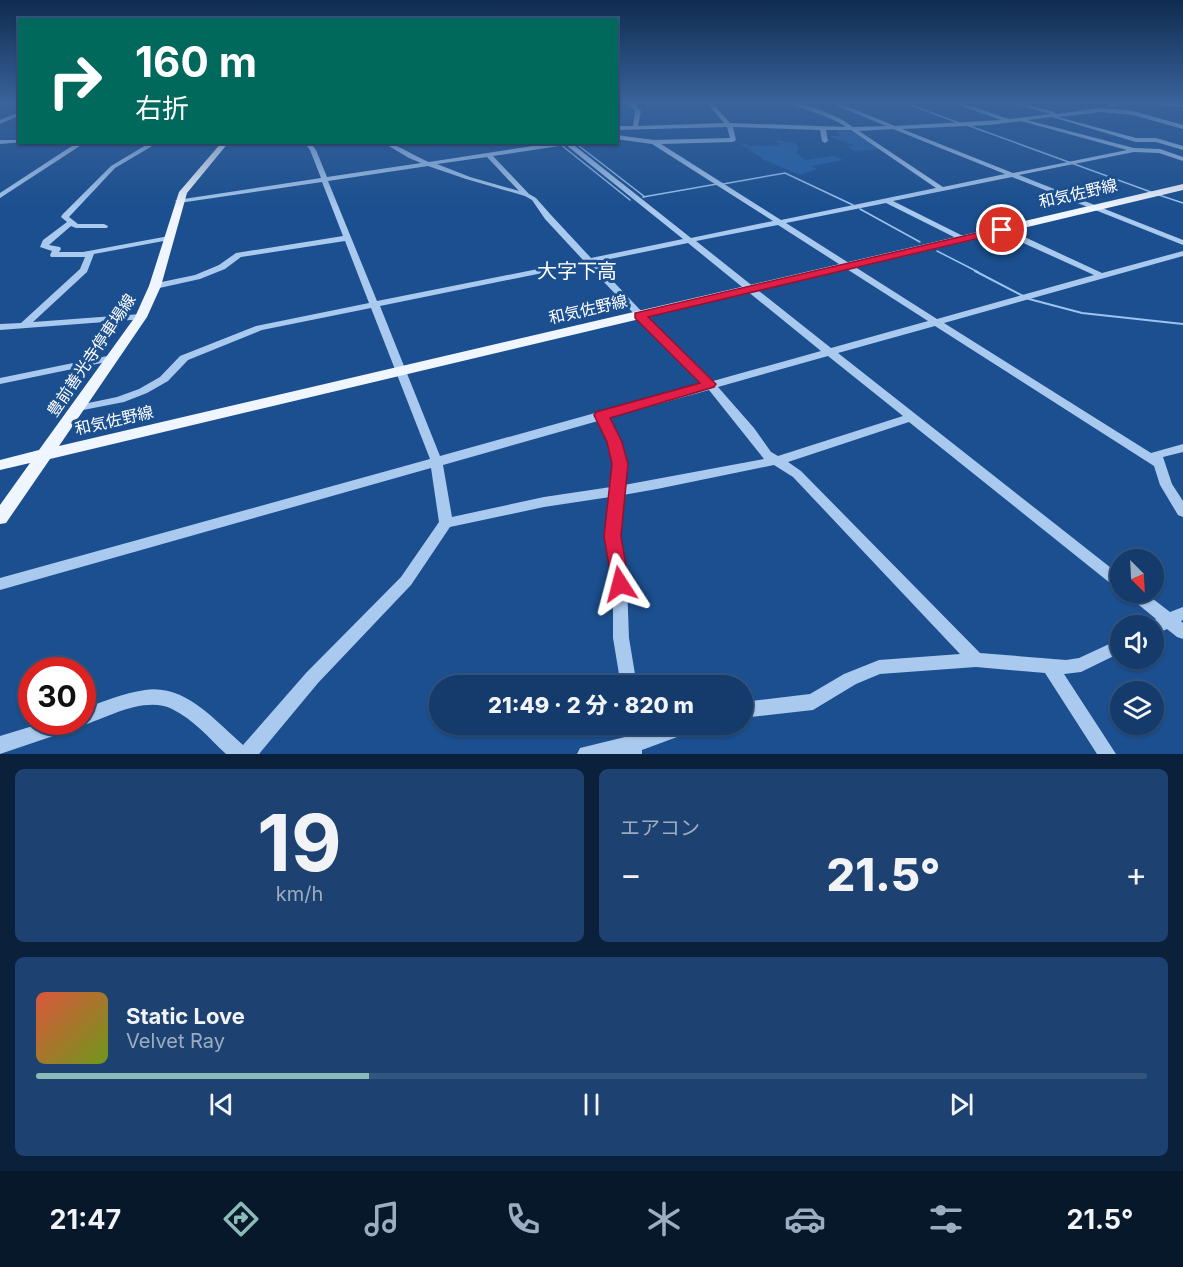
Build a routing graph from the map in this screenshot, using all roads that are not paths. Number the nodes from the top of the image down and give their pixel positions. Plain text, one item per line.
1 (625, 138) edge
2 (732, 138) edge
3 (866, 138) edge
4 (920, 138) edge
5 (1087, 138) edge
6 (1131, 138) edge
7 (1141, 141) junction
8 (0, 142) edge
9 (18, 142) edge
10 (654, 142) junction
11 (80, 144) edge
12 (153, 144) edge
13 (224, 144) edge
14 (308, 144) edge
15 (389, 144) edge
16 (556, 144) edge
17 (564, 144) edge
18 (1183, 148) edge
19 (1150, 149) junction
20 (1134, 150) junction
21 (488, 154) junction
22 (1183, 159) edge
23 (429, 163) junction
24 (1012, 175) junction
25 (325, 180) junction
26 (1183, 187) edge
27 (942, 189) junction
28 (527, 195) junction
29 (0, 196) edge
30 (179, 201) junction
31 (888, 201) junction
32 (1094, 208) junction
33 (72, 222) junction
34 (781, 223) junction
35 (104, 226) dead end
36 (1002, 230) junction
37 (348, 237) junction
38 (169, 238) junction
39 (962, 239) junction
40 (690, 241) junction
41 (1183, 243) edge
42 (86, 253) junction
43 (1183, 253) edge
44 (589, 261) junction
45 (848, 267) junction
46 (1102, 276) junction
47 (155, 286) junction
48 (750, 290) junction
49 (374, 304) junction
50 (640, 315) junction
51 (141, 317) junction
52 (935, 322) junction
53 (22, 326) junction
54 (0, 327) edge
55 (829, 351) junction
56 (112, 358) junction
57 (399, 372) junction
58 (0, 381) edge
59 (710, 384) junction
60 (78, 408) junction
61 (601, 415) junction
62 (912, 417) junction
63 (1183, 448) edge
64 (47, 454) junction
65 (436, 460) junction
66 (772, 461) junction
67 (1157, 463) junction
68 (0, 465) edge
69 (617, 490) junction
70 (1183, 512) edge
71 (0, 518) edge
72 (446, 523) junction
73 (1110, 574) edge
74 (0, 584) edge
75 (1147, 603) edge
76 (1183, 613) edge
77 (1168, 620) junction
78 (1164, 622) edge
79 (1183, 632) edge
80 (1110, 651) edge
81 (976, 660) junction
82 (1050, 667) junction
83 (627, 675) edge
84 (753, 709) edge
85 (96, 713) edge
86 (33, 735) edge
87 (665, 735) edge
88 (0, 746) edge
89 (634, 749) edge
90 (240, 754) edge
91 (247, 754) edge
92 (586, 754) edge
93 (1107, 754) edge

1 - 10 street
2 - 10 street
3 - 27 street
4 - 24 street
5 - 20 street
6 - 7 street
7 - 18 street
7 - 19 street
8 - 9 street
10 - 34 street
11 - 29 street
12 - 33 street
13 - 30 main road, 豊前善光寺停車場線
14 - 25 street
15 - 23 street
16 - 21 street
17 - 40 street
19 - 20 street
19 - 22 street
20 - 24 street
21 - 23 street
21 - 28 street
23 - 25 street
23 - 28 street
24 - 27 street
24 - 32 street
25 - 30 street
25 - 37 street
26 - 32 main road, 和気佐野線
27 - 31 street
28 - 44 street
30 - 38 main road, 豊前善光寺停車場線
31 - 34 street
31 - 39 street
32 - 36 main road, 和気佐野線
32 - 41 street
33 - 35 street
33 - 42 street
34 - 40 street
34 - 45 street
36 - 39 main road, 和気佐野線
36 - 46 street
37 - 47 street
37 - 49 street
38 - 42 street
38 - 47 main road, 豊前善光寺停車場線
39 - 45 main road, 和気佐野線
40 - 44 street
40 - 48 street
42 - 53 street
43 - 46 street
44 - 49 street
44 - 50 street
45 - 48 main road, 和気佐野線
45 - 52 street
46 - 52 street
47 - 51 main road, 豊前善光寺停車場線
48 - 50 main road, 和気佐野線
48 - 55 street
49 - 57 street
49 - 60 street
50 - 57 main road, 和気佐野線
50 - 59 street
51 - 53 street
51 - 56 main road, 豊前善光寺停車場線
52 - 55 street
52 - 67 street
53 - 54 street
55 - 59 street
55 - 62 street
56 - 58 street
56 - 60 main road, 豊前善光寺停車場線
57 - 64 main road, 和気佐野線
57 - 65 street
59 - 61 street
59 - 66 street
60 - 64 main road, 豊前善光寺停車場線
61 - 65 street
61 - 69 street
62 - 66 street
62 - 73 street
63 - 67 street
64 - 68 main road, 和気佐野線
64 - 71 main road, 豊前善光寺停車場線
65 - 72 street
65 - 74 street
66 - 69 street
66 - 81 street
67 - 70 street
69 - 72 street
69 - 83 street
72 - 91 street
75 - 77 street
76 - 77 street
77 - 78 street
77 - 79 street
80 - 82 street
81 - 82 street
81 - 84 street
82 - 93 street
85 - 90 street
86 - 88 street
87 - 89 street
89 - 92 street

